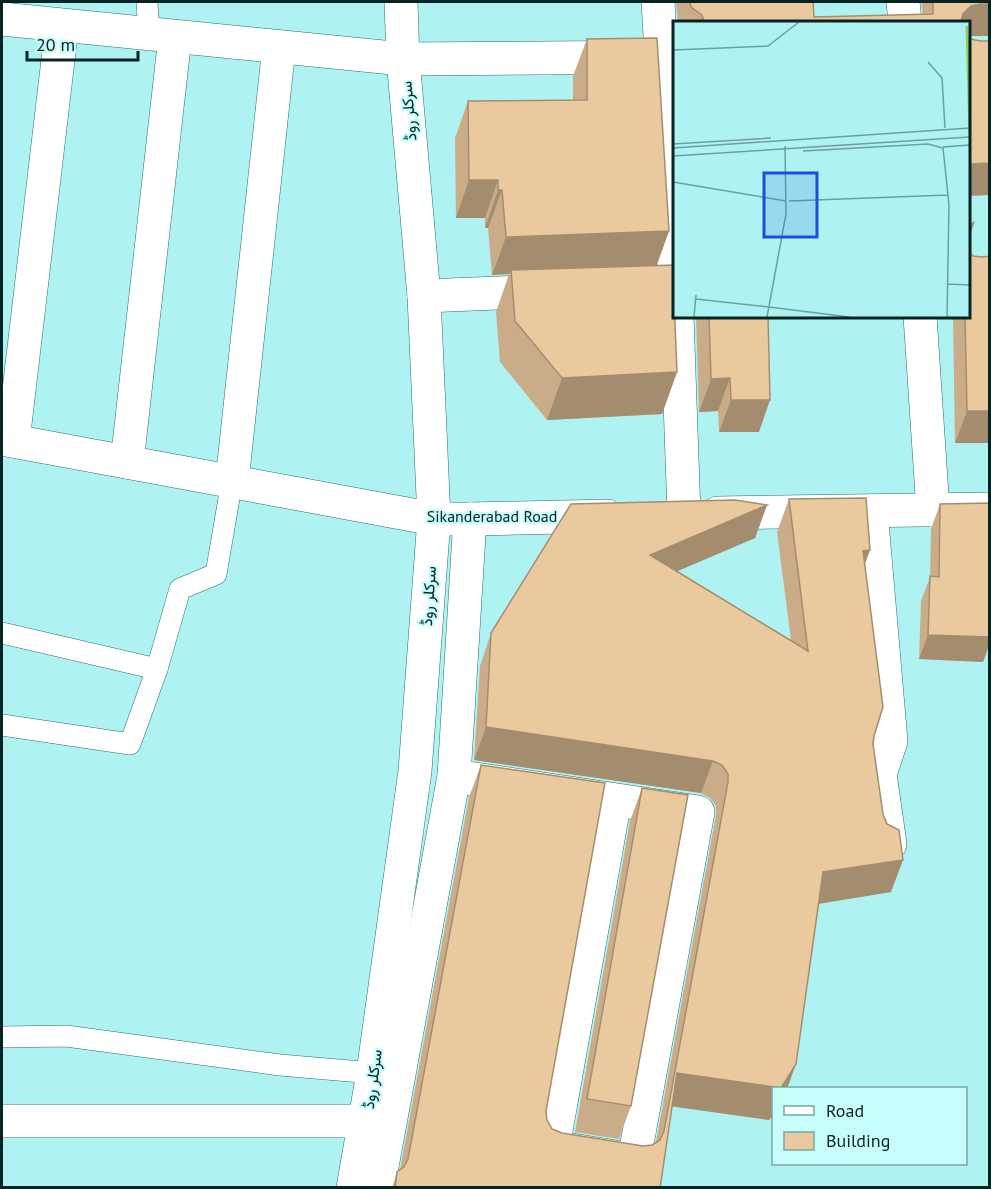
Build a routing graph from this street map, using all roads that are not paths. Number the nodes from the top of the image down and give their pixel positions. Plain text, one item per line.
1 (147, 2) edge
2 (401, 2) edge
3 (658, 2) edge
4 (903, 2) edge
5 (2, 20) edge
6 (905, 21) edge
7 (62, 26) junction
8 (162, 36) junction
9 (279, 47) junction
10 (668, 57) edge
11 (403, 59) junction
12 (667, 281) edge
13 (579, 290) edge
14 (424, 296) junction
15 (677, 318) edge
16 (920, 318) edge
17 (7, 440) edge
18 (128, 462) junction
19 (232, 481) junction
20 (990, 509) edge
21 (933, 510) junction
22 (871, 511) junction
23 (660, 515) junction
24 (434, 519) junction
25 (470, 519) junction
26 (2, 633) edge
27 (157, 669) junction
28 (2, 724) edge
29 (454, 776) junction
30 (615, 800) junction
31 (890, 844) edge
32 (2, 1037) edge
33 (373, 1073) junction
34 (2, 1121) edge
35 (366, 1121) junction
36 (354, 1188) edge
37 (378, 1188) edge

1 - 8 lane
2 - 11 street, سرکلر روڈ
3 - 10 street
4 - 6 street
5 - 7 street
7 - 8 street
7 - 17 street
8 - 9 street
8 - 18 street
9 - 11 street
9 - 19 street
10 - 11 street
10 - 12 street
11 - 14 street, سرکلر روڈ
13 - 14 street
14 - 24 street, سرکلر روڈ
15 - 23 street
16 - 21 street
17 - 18 street, Sikanderabad Road
18 - 19 street, Sikanderabad Road
19 - 24 street, Sikanderabad Road
19 - 27 lane
20 - 21 street, Sikanderabad Road
21 - 22 street, Sikanderabad Road
22 - 23 street, Sikanderabad Road
22 - 31 street
23 - 25 street, Sikanderabad Road
24 - 25 street, Sikanderabad Road
24 - 33 street, سرکلر روڈ
25 - 29 street
26 - 27 lane
27 - 28 lane
29 - 30 street
29 - 37 street
30 - 30 street
32 - 33 lane
33 - 35 street, سرکلر روڈ
34 - 35 street
35 - 36 street, سرکلر روڈ

